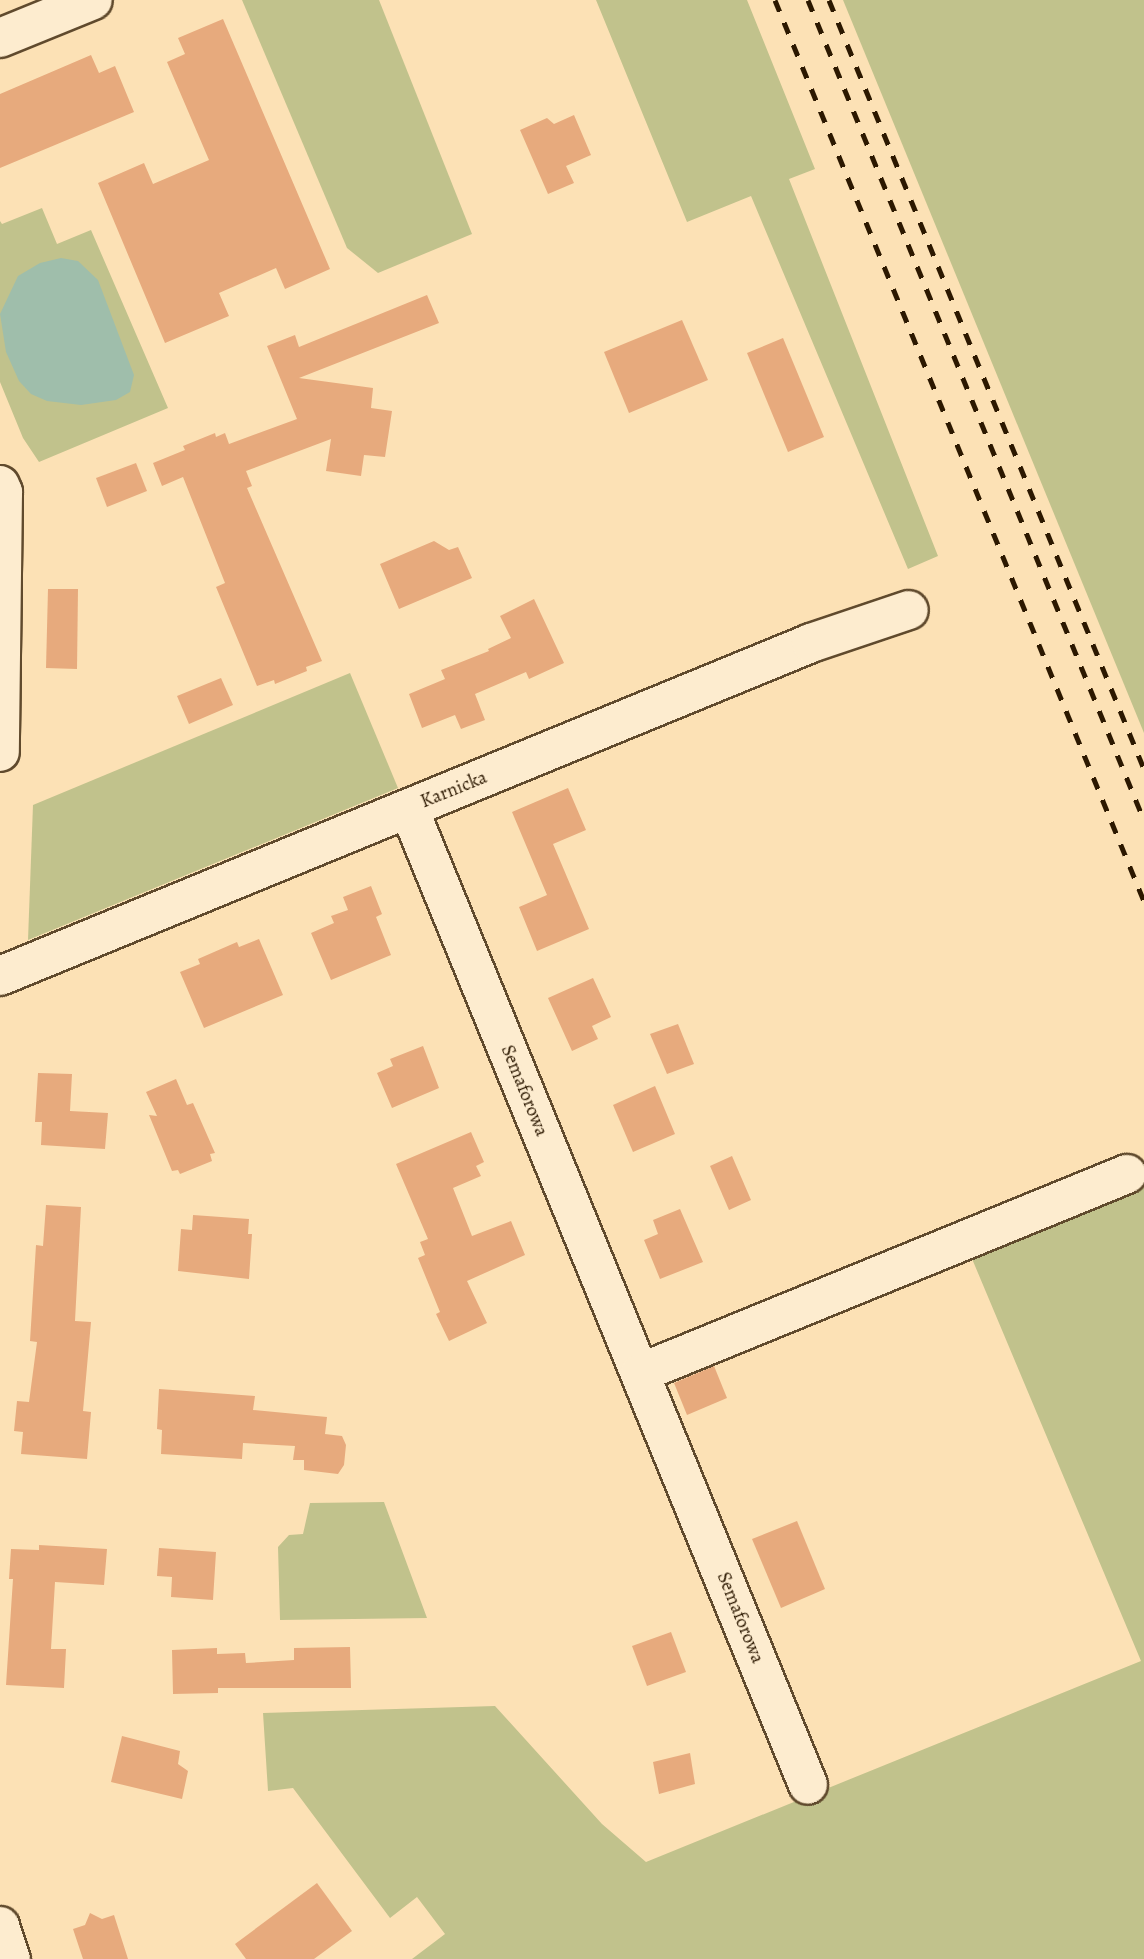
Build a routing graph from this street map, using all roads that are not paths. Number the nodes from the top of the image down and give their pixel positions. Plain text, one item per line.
1 (93, 0) edge
2 (0, 38) edge
3 (0, 485) edge
4 (909, 610) dead end
5 (0, 752) edge
6 (409, 808) junction
7 (0, 976) edge
8 (1127, 1174) dead end
9 (640, 1373) junction
10 (808, 1785) dead end
11 (0, 1926) edge
12 (11, 1959) edge

1 - 2 street
3 - 5 street
4 - 6 street, Karnicka
6 - 7 street, Karnicka
6 - 9 street, Semaforowa
8 - 9 street
9 - 10 street, Semaforowa
11 - 12 street

